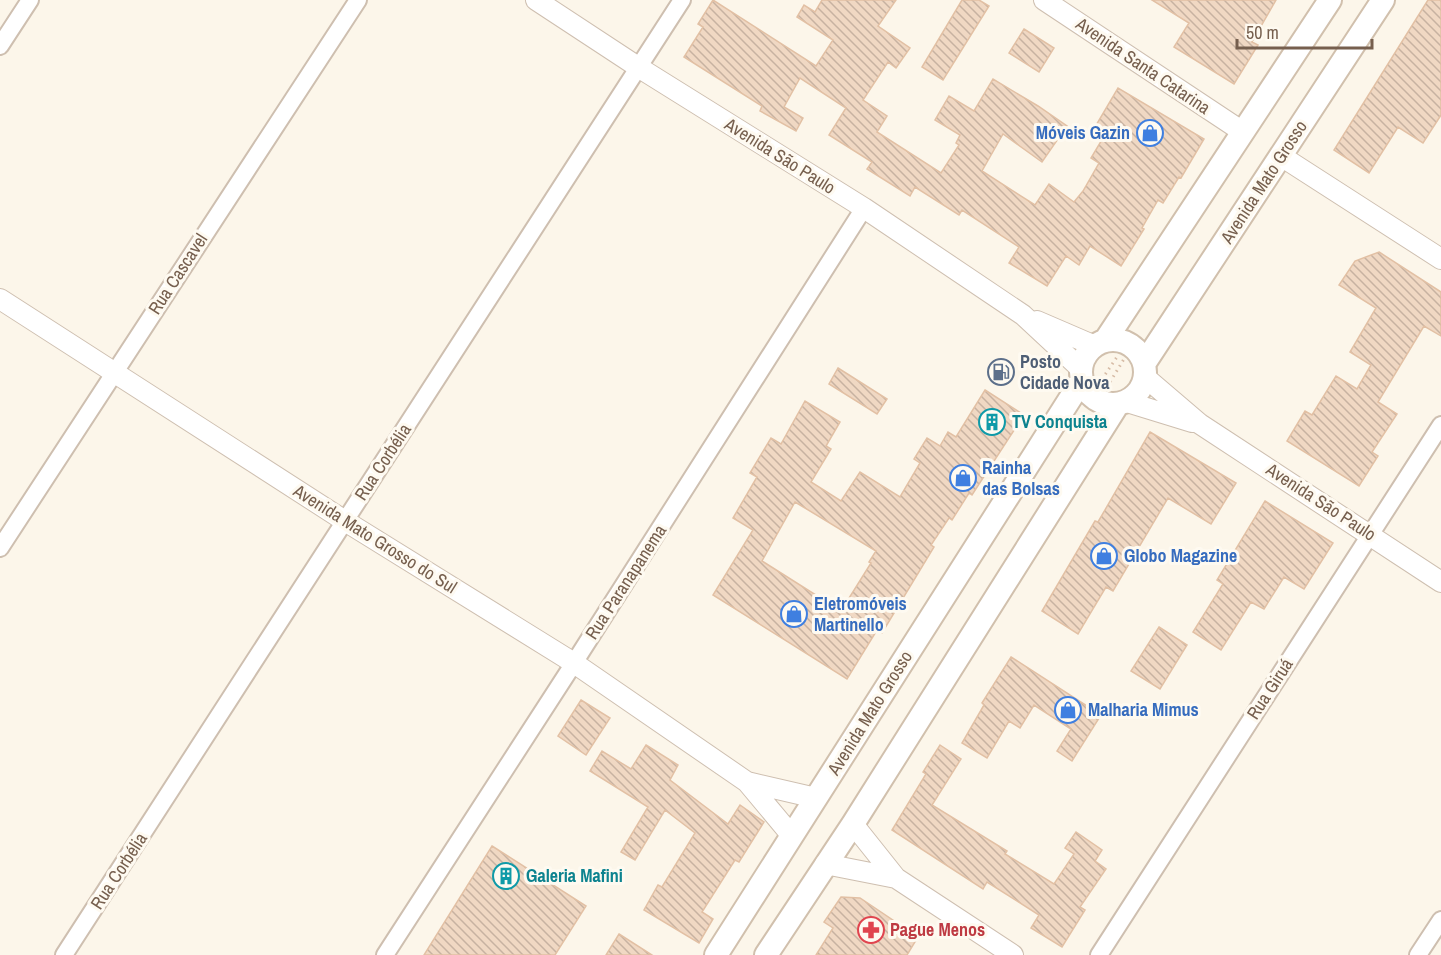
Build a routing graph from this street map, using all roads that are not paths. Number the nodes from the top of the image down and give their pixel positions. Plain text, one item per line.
1 (30, 0) edge
2 (358, 0) edge
3 (536, 0) edge
4 (682, 0) edge
5 (1044, 0) edge
6 (1330, 0) edge
7 (1383, 0) edge
8 (0, 46) edge
9 (638, 67) junction
10 (1243, 132) junction
11 (1281, 156) junction
12 (864, 208) junction
13 (1441, 259) edge
14 (0, 299) edge
15 (1023, 315) junction
16 (1100, 343) junction
17 (1145, 370) junction
18 (114, 372) junction
19 (1081, 375) junction
20 (1123, 403) junction
21 (1200, 424) junction
22 (1441, 424) edge
23 (345, 521) junction
24 (1370, 534) junction
25 (0, 548) edge
26 (1441, 582) edge
27 (574, 663) junction
28 (747, 782) junction
29 (816, 798) junction
30 (853, 824) junction
31 (792, 836) junction
32 (825, 864) junction
33 (896, 878) junction
34 (1441, 920) edge
35 (64, 955) edge
36 (385, 955) edge
37 (716, 955) edge
38 (766, 955) edge
39 (1013, 955) edge
40 (1099, 955) edge
41 (1418, 955) edge

1 - 8 street
2 - 18 street, Rua Cascavel
3 - 9 street, Avenida São Paulo
4 - 9 street, Rua Corbélia
5 - 10 street, Avenida Santa Catarina
6 - 10 main road
7 - 11 main road, Avenida Mato Grosso
9 - 12 street, Avenida São Paulo
9 - 23 street, Rua Corbélia
10 - 16 main road
11 - 13 street
11 - 17 main road, Avenida Mato Grosso
12 - 15 street, Avenida São Paulo
12 - 27 street, Rua Paranapanema
14 - 18 street, Avenida Mato Grosso do Sul
15 - 16 street, Avenida São Paulo
15 - 19 street, Avenida São Paulo
16 - 17 main road
16 - 19 main road
17 - 20 main road
17 - 21 street, Avenida São Paulo
18 - 23 street, Avenida Mato Grosso do Sul
18 - 25 street, Rua Cascavel
19 - 20 main road
19 - 29 main road, Avenida Mato Grosso
20 - 21 street, Avenida São Paulo
20 - 30 main road
21 - 24 street, Avenida São Paulo
22 - 24 street, Rua Giruá
23 - 27 street, Avenida Mato Grosso do Sul
23 - 35 street, Rua Corbélia
24 - 26 street, Avenida São Paulo
24 - 40 street, Rua Giruá
27 - 28 street, Avenida Mato Grosso do Sul
27 - 36 street, Rua Paranapanema
28 - 29 street
28 - 31 street
29 - 31 main road, Avenida Mato Grosso
30 - 32 main road
30 - 33 street
31 - 37 main road, Avenida Mato Grosso
32 - 33 street
32 - 38 main road
33 - 39 street
34 - 41 street

